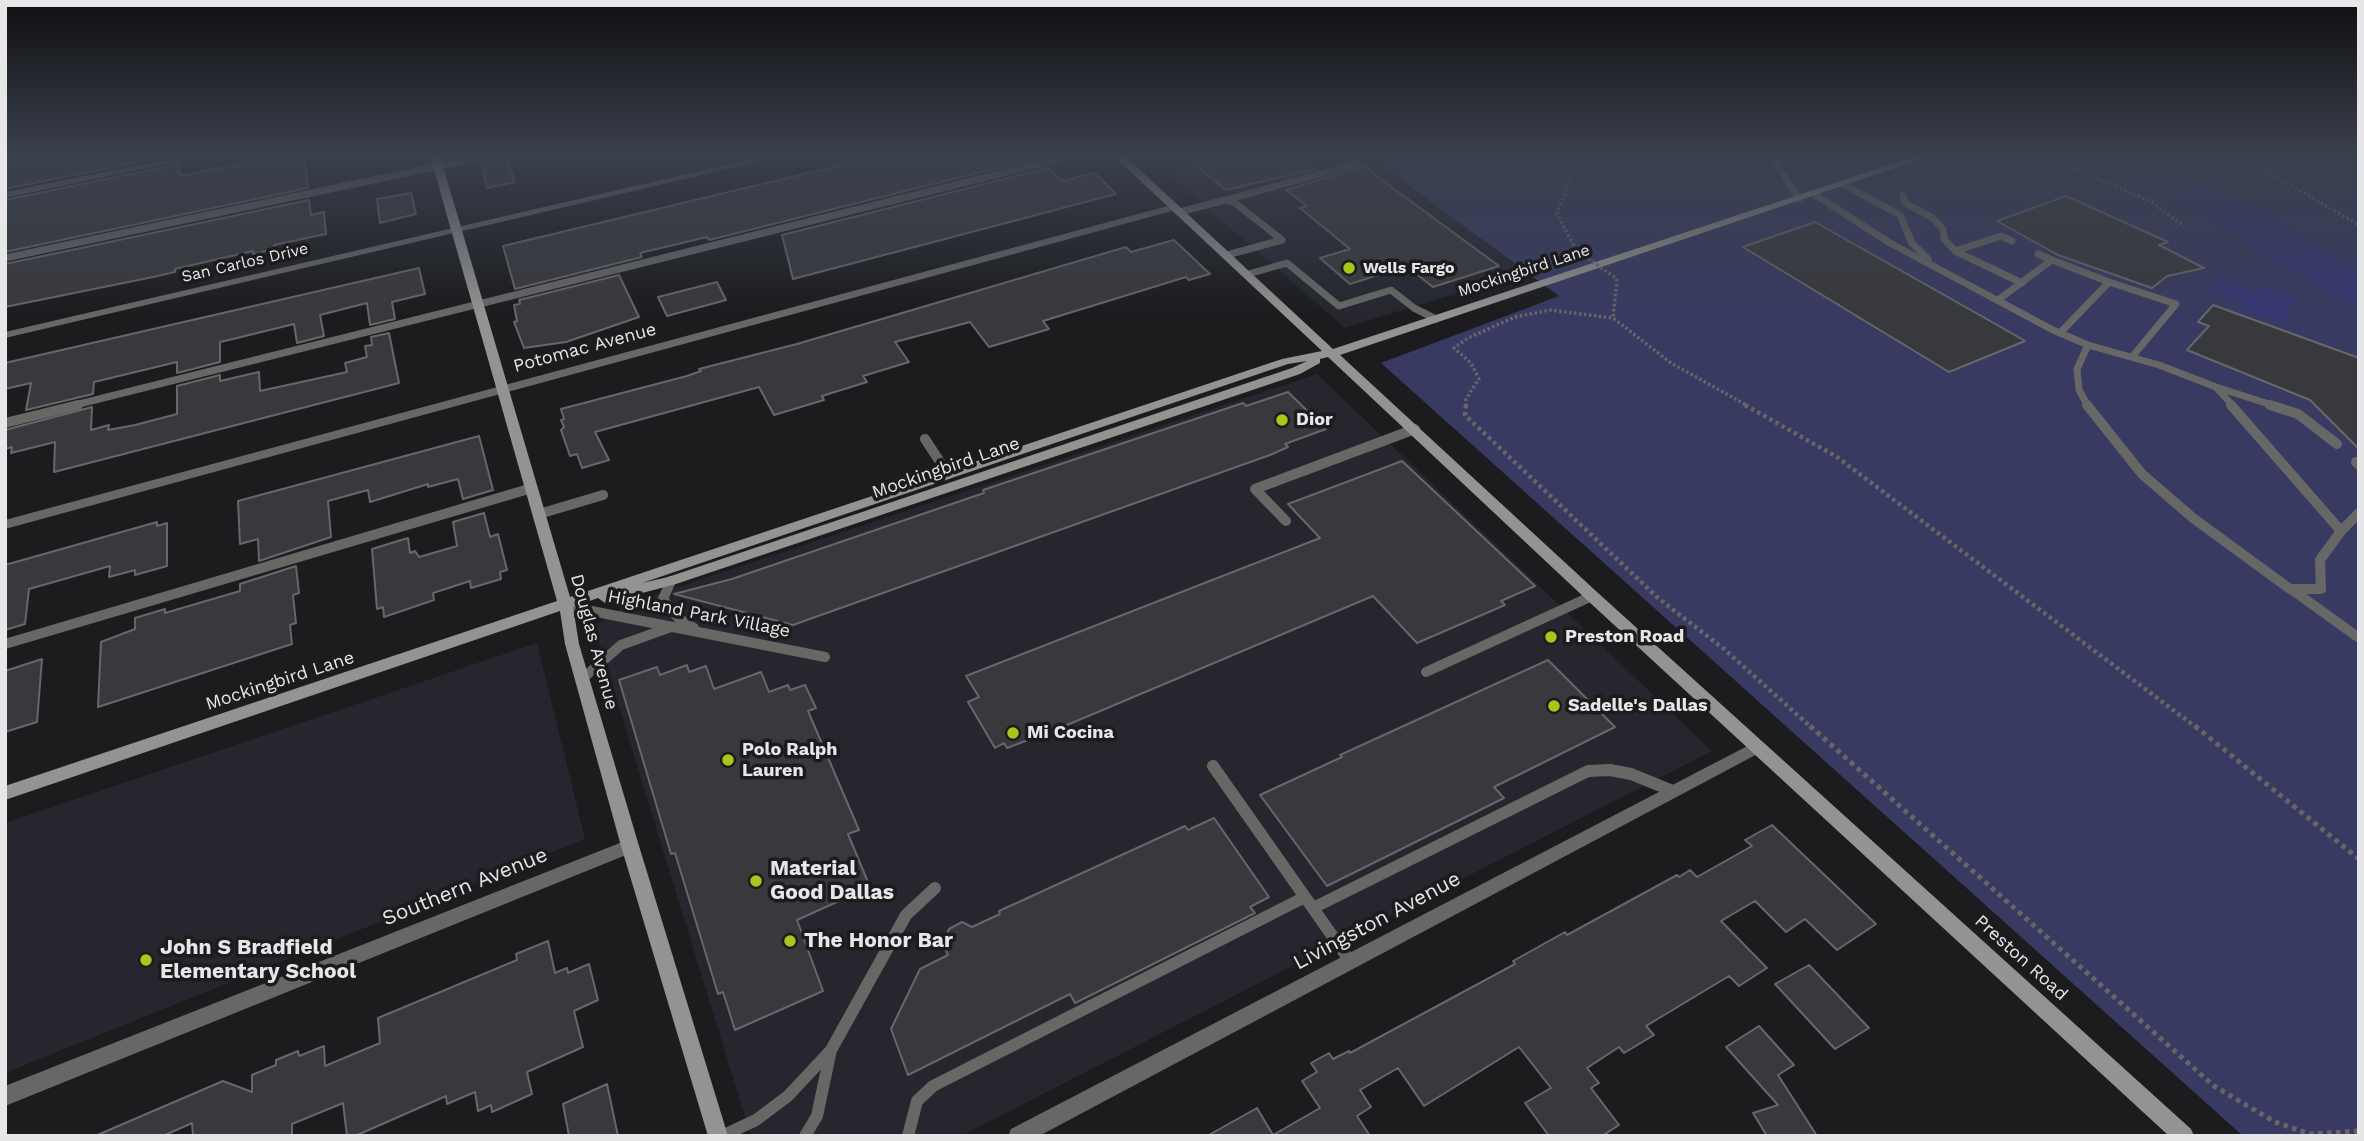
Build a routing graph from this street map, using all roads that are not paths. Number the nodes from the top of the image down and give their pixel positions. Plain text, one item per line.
1 (222, 209) edge
2 (451, 209) edge
3 (547, 209) edge
4 (858, 209) edge
5 (1177, 209) joint
6 (1243, 209) edge
7 (1766, 209) edge
8 (1838, 209) edge
9 (1889, 209) edge
10 (1917, 209) edge
11 (457, 230) junction
12 (2012, 241) dead end
13 (1955, 251) junction
14 (2038, 254) dead end
15 (1227, 255) junction
16 (5, 258) edge
17 (2052, 260) junction
18 (1933, 264) junction
19 (1248, 274) junction
20 (2109, 282) junction
21 (2022, 283) junction
22 (1998, 300) junction
23 (478, 304) junction
24 (1436, 319) junction
25 (2060, 333) junction
26 (5, 335) edge
27 (2088, 345) junction
28 (1333, 353) junction
29 (2132, 357) junction
30 (2216, 387) junction
31 (503, 389) junction
32 (5, 423) edge
33 (1415, 429) junction
34 (925, 439) dead end
35 (2337, 444) dead end
36 (952, 479) junction
37 (532, 488) junction
38 (603, 495) dead end
39 (2359, 513) edge
40 (539, 514) junction
41 (1286, 521) dead end
42 (5, 525) edge
43 (2341, 531) junction
44 (671, 581) junction
45 (2290, 589) junction
46 (1592, 596) junction
47 (566, 606) junction
48 (672, 627) junction
49 (700, 632) junction
50 (2359, 638) edge
51 (5, 644) edge
52 (825, 657) dead end
53 (1426, 672) dead end
54 (582, 679) junction
55 (1757, 747) junction
56 (1213, 766) dead end
57 (1672, 791) junction
58 (5, 793) edge
59 (630, 846) junction
60 (935, 888) dead end
61 (1309, 902) junction
62 (1350, 961) junction
63 (831, 1050) junction
64 (5, 1096) edge
65 (720, 1136) edge
66 (805, 1136) edge
67 (908, 1136) edge
68 (1018, 1136) edge
69 (2184, 1136) edge

1 - 16 lane
2 - 11 main road, Douglas Avenue
3 - 11 street, San Carlos Drive
4 - 23 lane
5 - 15 main road, Preston Road
5 - 31 street, Potomac Avenue
6 - 15 lane
7 - 24 main road, Mockingbird Lane
8 - 18 lane
9 - 18 lane
10 - 13 lane
11 - 23 main road, Douglas Avenue
11 - 26 street, San Carlos Drive
12 - 13 lane
13 - 21 lane
14 - 17 lane
15 - 19 main road, Preston Road
17 - 20 lane
17 - 21 lane
18 - 22 lane
19 - 24 lane
19 - 28 main road, Preston Road
20 - 25 lane
20 - 29 lane
21 - 22 lane
22 - 25 lane
23 - 31 main road, Douglas Avenue
23 - 32 lane
24 - 28 main road, Mockingbird Lane
25 - 27 lane
27 - 29 lane
27 - 45 lane
28 - 33 main road, Preston Road
28 - 36 main road, Mockingbird Lane
29 - 30 lane
30 - 35 lane
30 - 43 lane
31 - 37 main road, Douglas Avenue
31 - 42 street, Potomac Avenue
33 - 41 lane
33 - 46 main road, Preston Road
34 - 36 lane
36 - 44 main road, Mockingbird Lane
36 - 47 main road, Mockingbird Lane
37 - 40 main road, Douglas Avenue
37 - 51 lane
38 - 40 lane
39 - 43 lane
40 - 47 main road, Douglas Avenue
43 - 45 lane
44 - 47 main road, Mockingbird Lane
44 - 49 lane
45 - 50 lane
46 - 53 lane
46 - 55 main road, Preston Road
47 - 48 lane, Highland Park Village
47 - 54 main road, Douglas Avenue
47 - 58 main road, Mockingbird Lane
48 - 49 lane, Highland Park Village
48 - 54 lane
49 - 52 lane, Highland Park Village
54 - 59 main road, Douglas Avenue
55 - 57 street, Livingston Avenue
55 - 69 main road, Preston Road
56 - 61 lane
57 - 61 lane
57 - 62 street, Livingston Avenue
59 - 64 street, Southern Avenue
59 - 65 main road, Douglas Avenue
60 - 63 lane
61 - 62 lane
61 - 67 lane
62 - 68 street, Livingston Avenue
63 - 65 lane
63 - 66 lane

